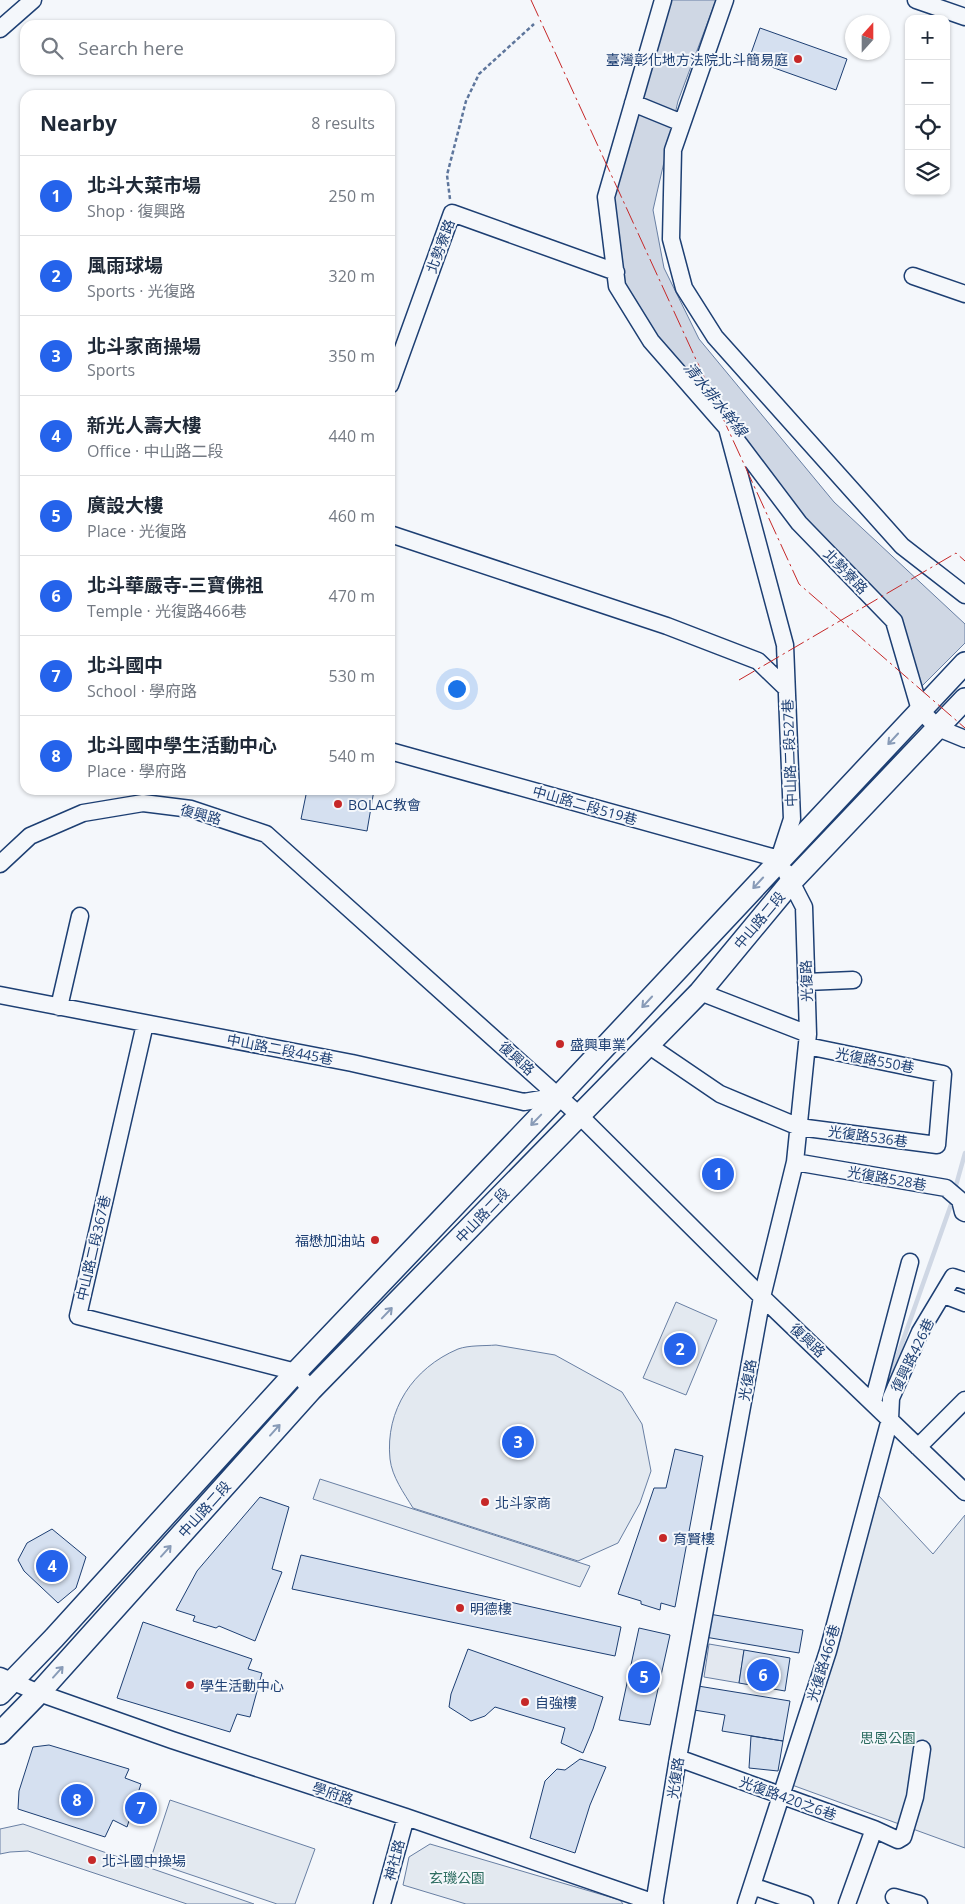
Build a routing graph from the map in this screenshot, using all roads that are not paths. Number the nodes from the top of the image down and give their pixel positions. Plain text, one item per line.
1 (33, 0) edge
2 (663, 0) edge
3 (726, 0) edge
4 (916, 0) edge
5 (965, 17) edge
6 (0, 29) edge
7 (633, 103) junction
8 (682, 123) junction
9 (616, 272) junction
10 (913, 276) dead end
11 (965, 294) edge
12 (395, 372) edge
13 (727, 428) junction
14 (395, 536) edge
15 (965, 595) edge
16 (965, 663) edge
17 (786, 688) junction
18 (965, 699) edge
19 (920, 710) junction
20 (938, 728) junction
21 (965, 739) edge
22 (395, 752) edge
23 (779, 859) junction
24 (0, 864) edge
25 (792, 881) junction
26 (80, 916) dead end
27 (854, 980) dead end
28 (806, 982) junction
29 (700, 992) junction
30 (0, 995) edge
31 (59, 1007) junction
32 (145, 1024) junction
33 (807, 1040) junction
34 (648, 1046) junction
35 (559, 1096) junction
36 (579, 1115) junction
37 (799, 1127) junction
38 (936, 1146) joint
39 (795, 1162) junction
40 (965, 1213) edge
41 (910, 1262) dead end
42 (965, 1281) edge
43 (944, 1295) junction
44 (762, 1296) junction
45 (965, 1302) edge
46 (296, 1372) junction
47 (311, 1390) junction
48 (965, 1400) edge
49 (873, 1402) junction
50 (890, 1419) junction
51 (918, 1447) junction
52 (965, 1492) edge
53 (4, 1684) edge
54 (39, 1693) junction
55 (0, 1733) edge
56 (922, 1749) dead end
57 (678, 1758) junction
58 (780, 1795) junction
59 (406, 1817) junction
60 (874, 1829) junction
61 (752, 1886) junction
62 (894, 1897) dead end
63 (654, 1903) edge
64 (382, 1904) edge
65 (746, 1904) edge
66 (805, 1904) edge
67 (847, 1904) edge
68 (919, 1904) edge

1 - 6 street
2 - 7 street, 北勢寮路
3 - 8 street
4 - 5 street
7 - 8 street
7 - 9 street, 北勢寮路
8 - 15 street
9 - 12 street, 北勢寮路
9 - 13 street, 北勢寮路
10 - 11 street
13 - 17 street, 中山路二段527巷
13 - 19 street, 北勢寮路
14 - 17 street
16 - 19 main road, 中山路二段
17 - 23 street, 中山路二段527巷
18 - 20 main road, 中山路二段
19 - 20 street, 北勢寮路
19 -> 23 main road, 中山路二段
20 - 21 street
20 - 25 main road, 中山路二段
22 - 23 street, 中山路二段519巷
23 - 25 street, 光復路
23 -> 35 main road, 中山路二段
24 - 35 street, 復興路
25 - 28 street, 光復路
25 - 29 main road, 中山路二段
26 - 31 street
27 - 28 street
28 - 33 street, 光復路
29 - 33 street, 光復路550巷
29 - 34 main road, 中山路二段
30 - 31 street, 中山路二段445巷
31 - 32 street, 中山路二段445巷
32 - 35 street, 中山路二段445巷
32 - 46 street, 中山路二段367巷
33 - 37 street, 光復路
33 - 38 street, 光復路550巷
34 - 36 main road, 中山路二段
34 - 37 street, 光復路536巷
35 - 36 street, 復興路
35 -> 46 main road, 中山路二段
36 - 44 street, 復興路
47 -> 36 main road, 中山路二段
37 - 38 street, 光復路536巷
37 - 39 street, 光復路
39 - 40 street, 光復路528巷
39 - 44 street, 光復路
41 - 49 street
42 - 43 street, 復興路426巷
43 - 45 street
43 - 50 street, 復興路426巷
44 - 49 street, 復興路
44 - 57 street, 光復路
46 - 47 street
46 - 53 main road, 中山路二段
54 -> 47 main road, 中山路二段
48 - 51 street
49 - 50 street, 復興路
50 - 51 street, 復興路
50 - 58 street, 光復路466巷
51 - 52 street, 復興路
53 - 54 street, 學府路
54 - 55 main road, 中山路二段
54 - 59 street, 學府路
56 - 60 street, 光復路420之6巷
57 - 58 street, 光復路420之6巷
57 - 63 street, 光復路
58 - 60 street, 光復路420之6巷
58 - 61 street, 光復路466巷
59 - 63 street, 學府路
59 - 64 street, 神社路
60 - 67 street
61 - 65 street, 光復路466巷
61 - 66 street
62 - 68 street

